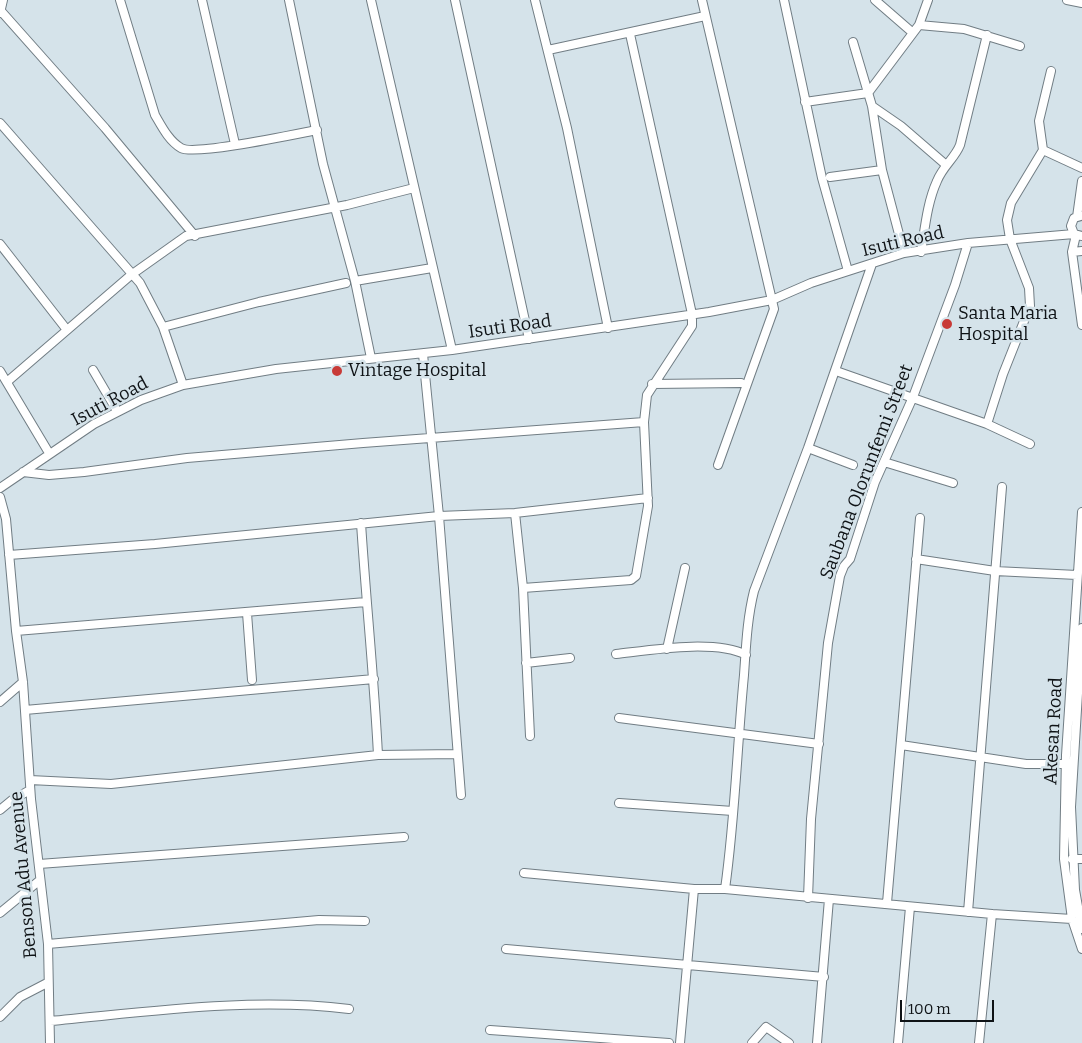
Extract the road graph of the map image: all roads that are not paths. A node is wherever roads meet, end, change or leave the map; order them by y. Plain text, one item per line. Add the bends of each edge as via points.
1 (3, 0) edge
2 (120, 0) edge
3 (202, 0) edge
4 (289, 0) edge
5 (372, 0) edge
6 (455, 0) edge
7 (535, 0) edge
8 (702, 0) edge
9 (784, 0) edge
10 (875, 0) edge
11 (928, 0) edge
12 (1068, 0) edge
13 (1082, 3) edge
14 (0, 12) edge
15 (705, 16) junction
16 (920, 25) junction
17 (913, 33) junction
18 (630, 34) junction
19 (987, 35) junction
20 (853, 42) dead end
21 (1020, 46) dead end
22 (548, 50) junction
23 (1052, 71) dead end
24 (868, 93) junction
25 (805, 102) junction
26 (872, 106) junction
27 (0, 123) edge
28 (317, 130) junction
29 (235, 144) junction
30 (1043, 150) junction
31 (945, 164) junction
32 (1082, 168) edge
33 (882, 170) junction
34 (830, 177) dead end
35 (1082, 181) edge
36 (414, 188) junction
37 (1080, 203) edge
38 (335, 207) junction
39 (1080, 216) edge
40 (1076, 233) edge
41 (195, 236) junction
42 (1010, 239) junction
43 (968, 243) junction
44 (0, 244) edge
45 (1082, 246) edge
46 (922, 252) junction
47 (1072, 252) junction
48 (1082, 252) edge
49 (904, 253) junction
50 (872, 264) junction
51 (432, 268) junction
52 (848, 271) junction
53 (131, 275) junction
54 (355, 281) junction
55 (346, 283) dead end
56 (772, 300) junction
57 (692, 314) junction
58 (1082, 325) edge
59 (163, 327) junction
60 (608, 328) junction
61 (67, 330) junction
62 (528, 339) junction
63 (452, 350) junction
64 (423, 354) junction
65 (371, 358) junction
66 (93, 370) dead end
67 (0, 371) edge
68 (836, 371) junction
69 (8, 381) junction
70 (742, 383) dead end
71 (652, 384) junction
72 (183, 385) junction
73 (913, 397) junction
74 (117, 412) junction
75 (644, 422) junction
76 (987, 424) junction
77 (430, 438) junction
78 (1030, 444) dead end
79 (808, 448) junction
80 (50, 454) junction
81 (884, 462) junction
82 (718, 465) dead end
83 (853, 465) dead end
84 (23, 472) junction
85 (953, 483) dead end
86 (1002, 487) dead end
87 (0, 488) edge
88 (0, 497) edge
89 (648, 498) junction
90 (1082, 512) edge
91 (515, 513) junction
92 (439, 516) junction
93 (920, 518) dead end
94 (361, 523) junction
95 (10, 555) junction
96 (916, 559) junction
97 (685, 568) dead end
98 (995, 571) junction
99 (1077, 575) junction
100 (523, 588) junction
101 (366, 602) junction
102 (247, 613) junction
103 (1082, 628) edge
104 (16, 630) junction
105 (667, 649) junction
106 (616, 654) dead end
107 (746, 656) junction
108 (570, 658) dead end
109 (526, 663) junction
110 (374, 679) junction
111 (252, 680) dead end
112 (23, 682) junction
113 (0, 702) edge
114 (25, 710) junction
115 (619, 718) dead end
116 (739, 733) junction
117 (530, 736) dead end
118 (819, 744) junction
119 (901, 744) junction
120 (458, 754) junction
121 (378, 755) junction
122 (982, 758) junction
123 (1066, 764) junction
124 (1078, 774) edge
125 (30, 780) junction
126 (30, 790) junction
127 (461, 795) dead end
128 (619, 803) dead end
129 (0, 810) edge
130 (733, 811) junction
131 (404, 837) dead end
132 (1072, 859) junction
133 (1082, 859) edge
134 (39, 864) junction
135 (524, 873) dead end
136 (40, 880) junction
137 (694, 889) junction
138 (725, 890) junction
139 (808, 898) junction
140 (829, 899) junction
141 (888, 903) junction
142 (910, 907) junction
143 (0, 912) edge
144 (968, 912) junction
145 (992, 914) junction
146 (1072, 919) junction
147 (365, 922) dead end
148 (1082, 929) edge
149 (48, 944) junction
150 (506, 949) dead end
151 (1082, 949) edge
152 (687, 965) junction
153 (824, 977) junction
154 (48, 983) junction
155 (349, 1009) dead end
156 (0, 1017) edge
157 (50, 1021) junction
158 (490, 1030) dead end
159 (50, 1043) edge
160 (669, 1043) edge
161 (680, 1043) edge
162 (752, 1043) edge
163 (789, 1043) edge
164 (817, 1043) edge
165 (898, 1043) edge
166 (979, 1043) edge

1 - 14 street
2 - 29 street via 144,85 164,131 187,150
3 - 29 street
4 - 28 street
5 - 36 street
6 - 62 street
7 - 22 street
8 - 15 street
9 - 25 street
10 - 17 street
11 - 16 street
12 - 13 street
14 - 41 street via 105,128
15 - 18 street
15 - 56 street
16 - 17 street
16 - 19 street
17 - 24 street
18 - 22 street
18 - 57 street
19 - 21 street
19 - 31 street via 960,145 954,157
20 - 24 street
22 - 60 street
23 - 30 street via 1039,121
24 - 25 street
24 - 26 street
25 - 52 street
26 - 31 street
26 - 33 street
27 - 53 street
28 - 29 street
28 - 38 street
30 - 32 street
30 - 42 street via 1008,211
31 - 46 street via 931,198
33 - 34 street
33 - 49 street
35 - 37 street
36 - 38 street
36 - 51 street
37 - 39 street
38 - 41 street
38 - 54 street
39 - 40 street via 1072,220
40 - 42 street, Isuti Road
40 - 47 street
41 - 53 street via 177,240
42 - 43 street, Isuti Road
42 - 76 street via 1029,288 1030,306
43 - 46 street, Isuti Road
43 - 73 street, Saubana Olorunfemi Street
44 - 61 street
45 - 48 street
46 - 49 street, Isuti Road
47 - 48 street
47 - 58 street
49 - 50 street, Isuti Road
50 - 52 street, Isuti Road
50 - 68 street
51 - 54 street
51 - 63 street
52 - 56 street, Isuti Road
53 - 59 street via 143,288
53 - 61 street
54 - 65 street
55 - 59 street
56 - 57 street, Isuti Road
56 - 82 street via 772,314
57 - 60 street, Isuti Road
57 - 71 street via 689,333
59 - 72 street
60 - 62 street, Isuti Road
61 - 69 street
62 - 63 street, Isuti Road
63 - 64 street, Isuti Road
64 - 65 street, Isuti Road
64 - 77 street
65 - 72 street, Isuti Road via 276,369
66 - 74 street
67 - 69 street
68 - 73 street
68 - 79 street
69 - 80 street
70 - 71 street
71 - 75 street via 647,395
72 - 74 street, Isuti Road via 164,390
73 - 76 street
73 - 81 street, Saubana Olorunfemi Street
74 - 80 street, Isuti Road
75 - 77 street
75 - 89 street
76 - 78 street
77 - 84 street via 187,458 49,475
77 - 92 street
79 - 83 street
79 - 107 street via 754,591
80 - 84 street, Isuti Road
81 - 85 street
81 - 118 street, Saubana Olorunfemi Street via 850,559 840,576 831,618
84 - 87 street, Isuti Road
86 - 98 street
88 - 95 street, Benson Adu Avenue
89 - 91 street
89 - 100 street via 638,568 631,580
90 - 99 street, Akesan Road
91 - 92 street
91 - 100 street
92 - 94 street
92 - 120 street
93 - 96 street
94 - 95 street
94 - 101 street
95 - 104 street, Benson Adu Avenue
96 - 98 street
96 - 119 street
97 - 105 street
98 - 99 street
98 - 122 street
99 - 123 street, Akesan Road
100 - 109 street
101 - 102 street
101 - 110 street
102 - 104 street
102 - 111 street
103 - 124 street, Akesan Road
104 - 112 street, Benson Adu Avenue
105 - 106 street
105 - 107 street via 729,649
107 - 116 street
108 - 109 street
109 - 117 street
110 - 114 street
110 - 121 street
112 - 113 street
112 - 114 street, Benson Adu Avenue
114 - 125 street, Benson Adu Avenue
115 - 116 street
116 - 118 street
116 - 130 street
118 - 139 street, Saubana Olorunfemi Street via 811,819
119 - 122 street
119 - 141 street
120 - 121 street
120 - 127 street
121 - 125 street via 110,784
122 - 123 street via 1026,764
122 - 144 street
123 - 146 street, Akesan Road via 1064,859
124 - 132 street, Akesan Road via 1071,807
125 - 126 street, Benson Adu Avenue
126 - 129 street
126 - 134 street, Benson Adu Avenue
128 - 130 street
130 - 138 street
131 - 134 street
132 - 133 street
132 - 148 street, Akesan Road
134 - 136 street, Benson Adu Avenue
135 - 137 street
136 - 143 street
136 - 149 street, Benson Adu Avenue
137 - 138 street
137 - 152 street
138 - 139 street
139 - 140 street
140 - 141 street
140 - 153 street
141 - 142 street
142 - 144 street
142 - 165 street
144 - 145 street
145 - 146 street
145 - 166 street
146 - 151 street, Akesan Road
147 - 149 street via 319,920
149 - 154 street, Benson Adu Avenue
150 - 152 street
152 - 153 street
152 - 161 street
153 - 164 street
154 - 156 street via 20,997
154 - 157 street, Benson Adu Avenue
155 - 157 street via 310,1004 182,1009
157 - 159 street, Benson Adu Avenue
158 - 160 street
162 - 163 street via 766,1027

